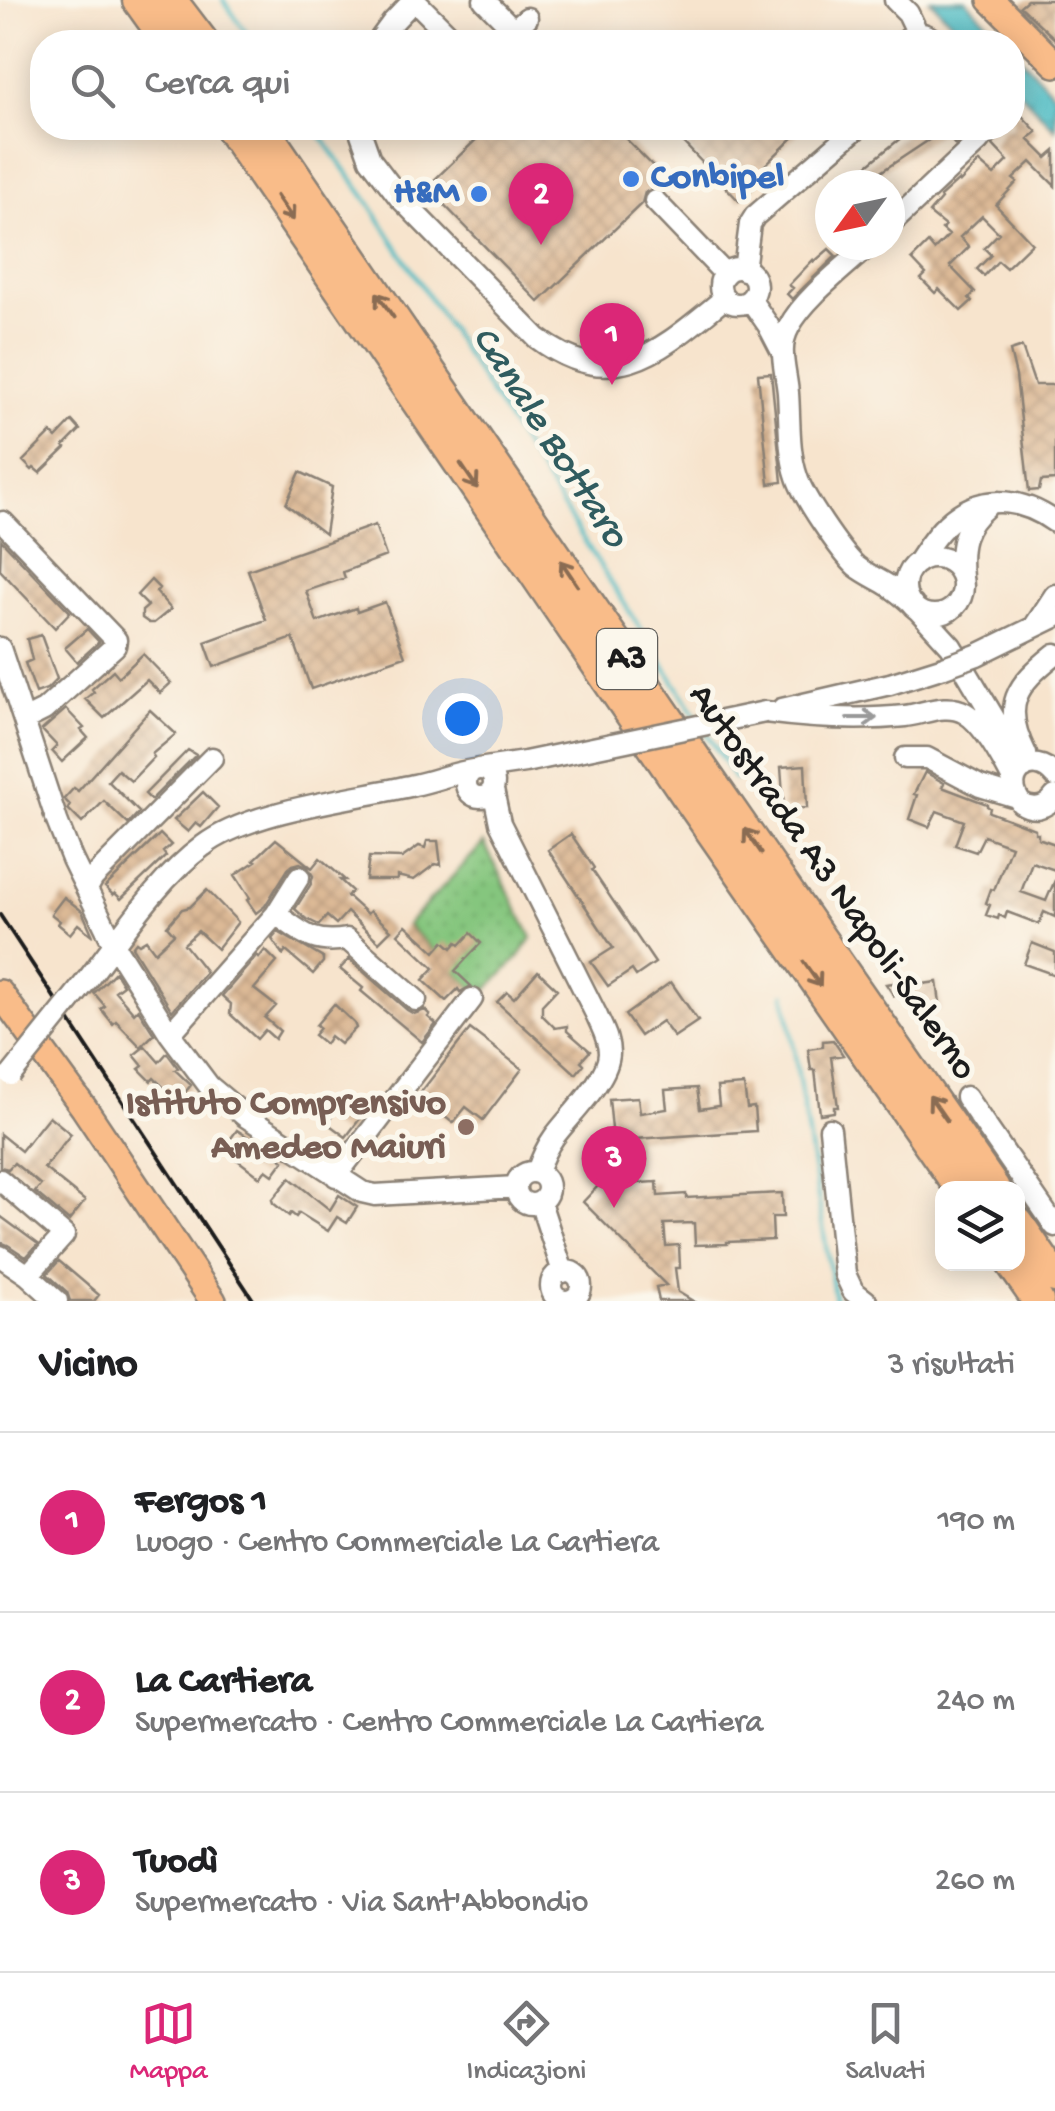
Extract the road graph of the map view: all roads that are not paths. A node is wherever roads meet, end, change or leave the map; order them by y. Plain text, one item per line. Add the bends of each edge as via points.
1 (138, 0) edge
2 (172, 0) edge
3 (414, 0) edge
4 (484, 0) edge
5 (895, 0) edge
6 (991, 0) edge
7 (522, 25) dead end
8 (159, 30) edge
9 (194, 30) edge
10 (387, 30) edge
11 (444, 30) edge
12 (915, 30) edge
13 (1021, 30) edge
14 (1025, 34) edge
15 (1055, 64) edge
16 (238, 140) edge
17 (271, 140) edge
18 (363, 140) edge
19 (843, 140) edge
20 (980, 140) edge
21 (655, 202) dead end
22 (905, 211) edge
23 (853, 260) edge
24 (734, 272) junction
25 (724, 298) junction
26 (750, 299) junction
27 (781, 350) junction
28 (992, 503) junction
29 (0, 524) edge
30 (1052, 524) edge
31 (914, 566) junction
32 (962, 577) junction
33 (876, 578) junction
34 (1055, 596) edge
35 (960, 600) junction
36 (915, 608) junction
37 (1055, 617) edge
38 (1032, 630) junction
39 (951, 646) junction
40 (0, 648) edge
41 (1055, 654) edge
42 (765, 712) junction
43 (24, 720) junction
44 (212, 758) dead end
45 (906, 758) dead end
46 (525, 762) junction
47 (476, 770) junction
48 (1055, 776) edge
49 (420, 784) junction
50 (1024, 784) junction
51 (484, 793) junction
52 (1055, 796) edge
53 (1055, 820) edge
54 (299, 877) dead end
55 (87, 889) junction
56 (276, 914) junction
57 (114, 945) junction
58 (0, 993) edge
59 (472, 999) dead end
60 (416, 1000) dead end
61 (170, 1034) junction
62 (6, 1082) edge
63 (966, 1097) dead end
64 (830, 1130) dead end
65 (537, 1172) junction
66 (336, 1176) junction
67 (0, 1180) edge
68 (955, 1181) edge
69 (989, 1181) edge
70 (516, 1188) junction
71 (540, 1202) junction
72 (1055, 1226) edge
73 (1025, 1233) edge
74 (0, 1256) edge
75 (1017, 1271) edge
76 (28, 1275) junction
77 (1055, 1277) edge
78 (561, 1298) edge
79 (58, 1301) edge
80 (213, 1301) edge
81 (866, 1301) edge
82 (1038, 1301) edge

1 - 8 highway
2 - 9 highway
3 - 10 street
3 - 11 street
4 - 7 street
5 - 12 street
6 - 13 main road
14 - 15 main road
16 -> 68 highway, Autostrada A3 Napoli-Salerno / A3
69 -> 17 highway, Autostrada A3 Napoli-Salerno / A3
18 - 25 street via 398,197 536,338 562,354 592,364 641,358
19 - 24 street via 756,216
20 - 22 street
21 - 24 street
23 - 27 street via 794,317
24 - 25 street via 720,288
24 - 26 street via 749,273 755,283
25 - 26 street via 734,304
26 - 27 street
27 - 33 street via 797,478 846,555
28 - 30 street via 1015,502
28 - 31 street via 957,516
28 - 32 street via 962,540
29 - 43 street via 116,640 44,710
31 - 32 street via 931,557 946,560
31 - 33 street
31 - 36 street via 906,591
32 - 35 street
33 - 36 street
34 - 38 street
35 - 36 street via 941,614
35 - 39 street
36 - 39 street
37 - 38 street
38 - 42 street, bridge via 890,684
39 - 50 street
40 - 43 street
41 - 50 street via 1026,679 1014,702
42 - 46 street, bridge
42 -> 50 street via 873,718 946,708 964,712
43 - 55 street
44 - 55 street
45 - 50 street via 927,758 980,786
46 - 47 street
46 - 51 street
47 - 49 street
47 - 51 street via 491,774
48 - 50 street via 1045,766
49 - 51 street
49 - 57 street via 220,834 186,859
50 - 52 street via 1046,805
50 - 53 street
51 - 65 street via 609,1051 601,1077 544,1152
54 - 56 street
55 - 57 street
56 - 60 street via 308,936 347,939
56 - 61 street
57 - 61 street
57 - 62 street, bridge
58 - 80 main road
59 - 66 street
61 - 66 street via 209,1086 244,1116
63 - 72 street
64 - 81 street via 844,1274
65 - 70 street via 523,1175
65 - 71 street via 548,1188
66 - 70 street via 375,1195
67 - 76 street via 64,1234
70 - 71 street via 526,1203
71 - 78 street via 564,1272 580,1281 580,1292
73 - 77 highway
74 - 76 street
75 - 82 highway
76 - 79 street

